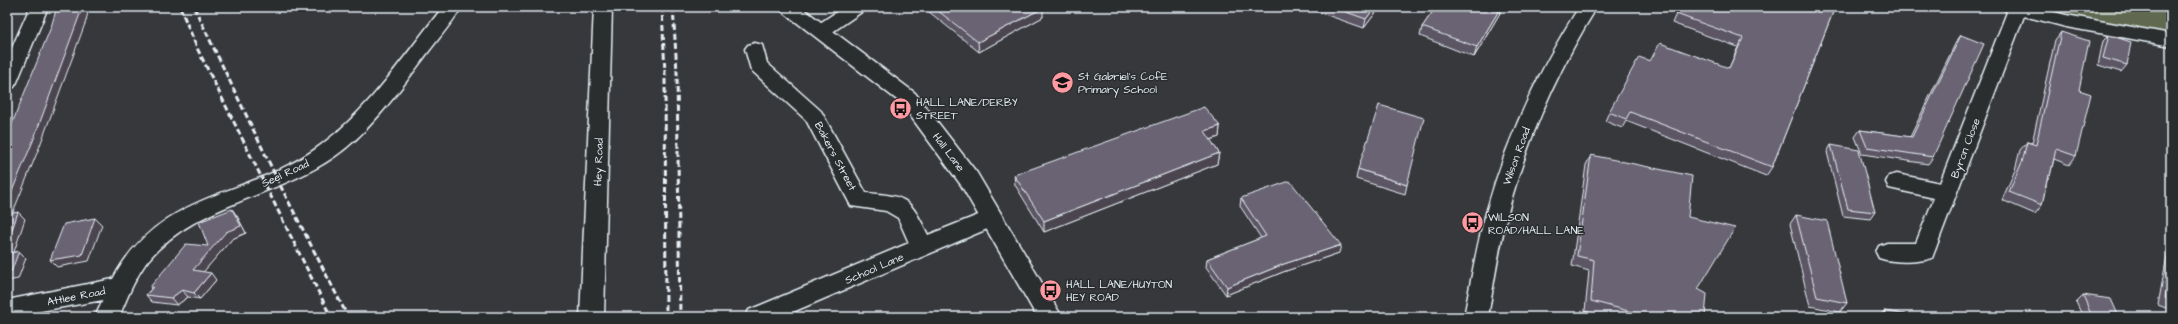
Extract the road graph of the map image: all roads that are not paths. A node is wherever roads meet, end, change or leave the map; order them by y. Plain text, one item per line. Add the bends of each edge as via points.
1 (39, 7) edge
2 (453, 7) edge
3 (603, 7) edge
4 (789, 7) edge
5 (857, 7) edge
6 (1588, 7) edge
7 (2014, 8) edge
8 (821, 31) junction
9 (2171, 40) edge
10 (754, 49) dead end
11 (7, 82) edge
12 (1897, 182) dead end
13 (1947, 193) junction
14 (991, 218) junction
15 (923, 248) junction
16 (1887, 252) dead end
17 (121, 287) junction
18 (7, 309) edge
19 (107, 317) edge
20 (592, 317) edge
21 (757, 317) edge
22 (1050, 317) edge
23 (1476, 317) edge

1 - 11 street
2 - 17 street, Seel Road via 379,99 337,144 309,163 203,210 169,229 140,255
3 - 20 street, Hey Road
4 - 8 street, Hall Lane
5 - 8 street
6 - 23 street, Wilson Road via 1546,78 1527,126 1501,198
7 - 9 street via 2100,28
7 - 13 street, Byron Close
8 - 14 street, Hall Lane via 908,98 969,179
10 - 15 street, Bakers Street via 758,65 814,116 859,200 891,203 906,214
12 - 13 street
13 - 16 street, Byron Close via 1924,252
14 - 15 street, School Lane
14 - 22 street, Hall Lane
15 - 21 street, School Lane
17 - 18 street, Attlee Road
17 - 19 street, Seel Road

